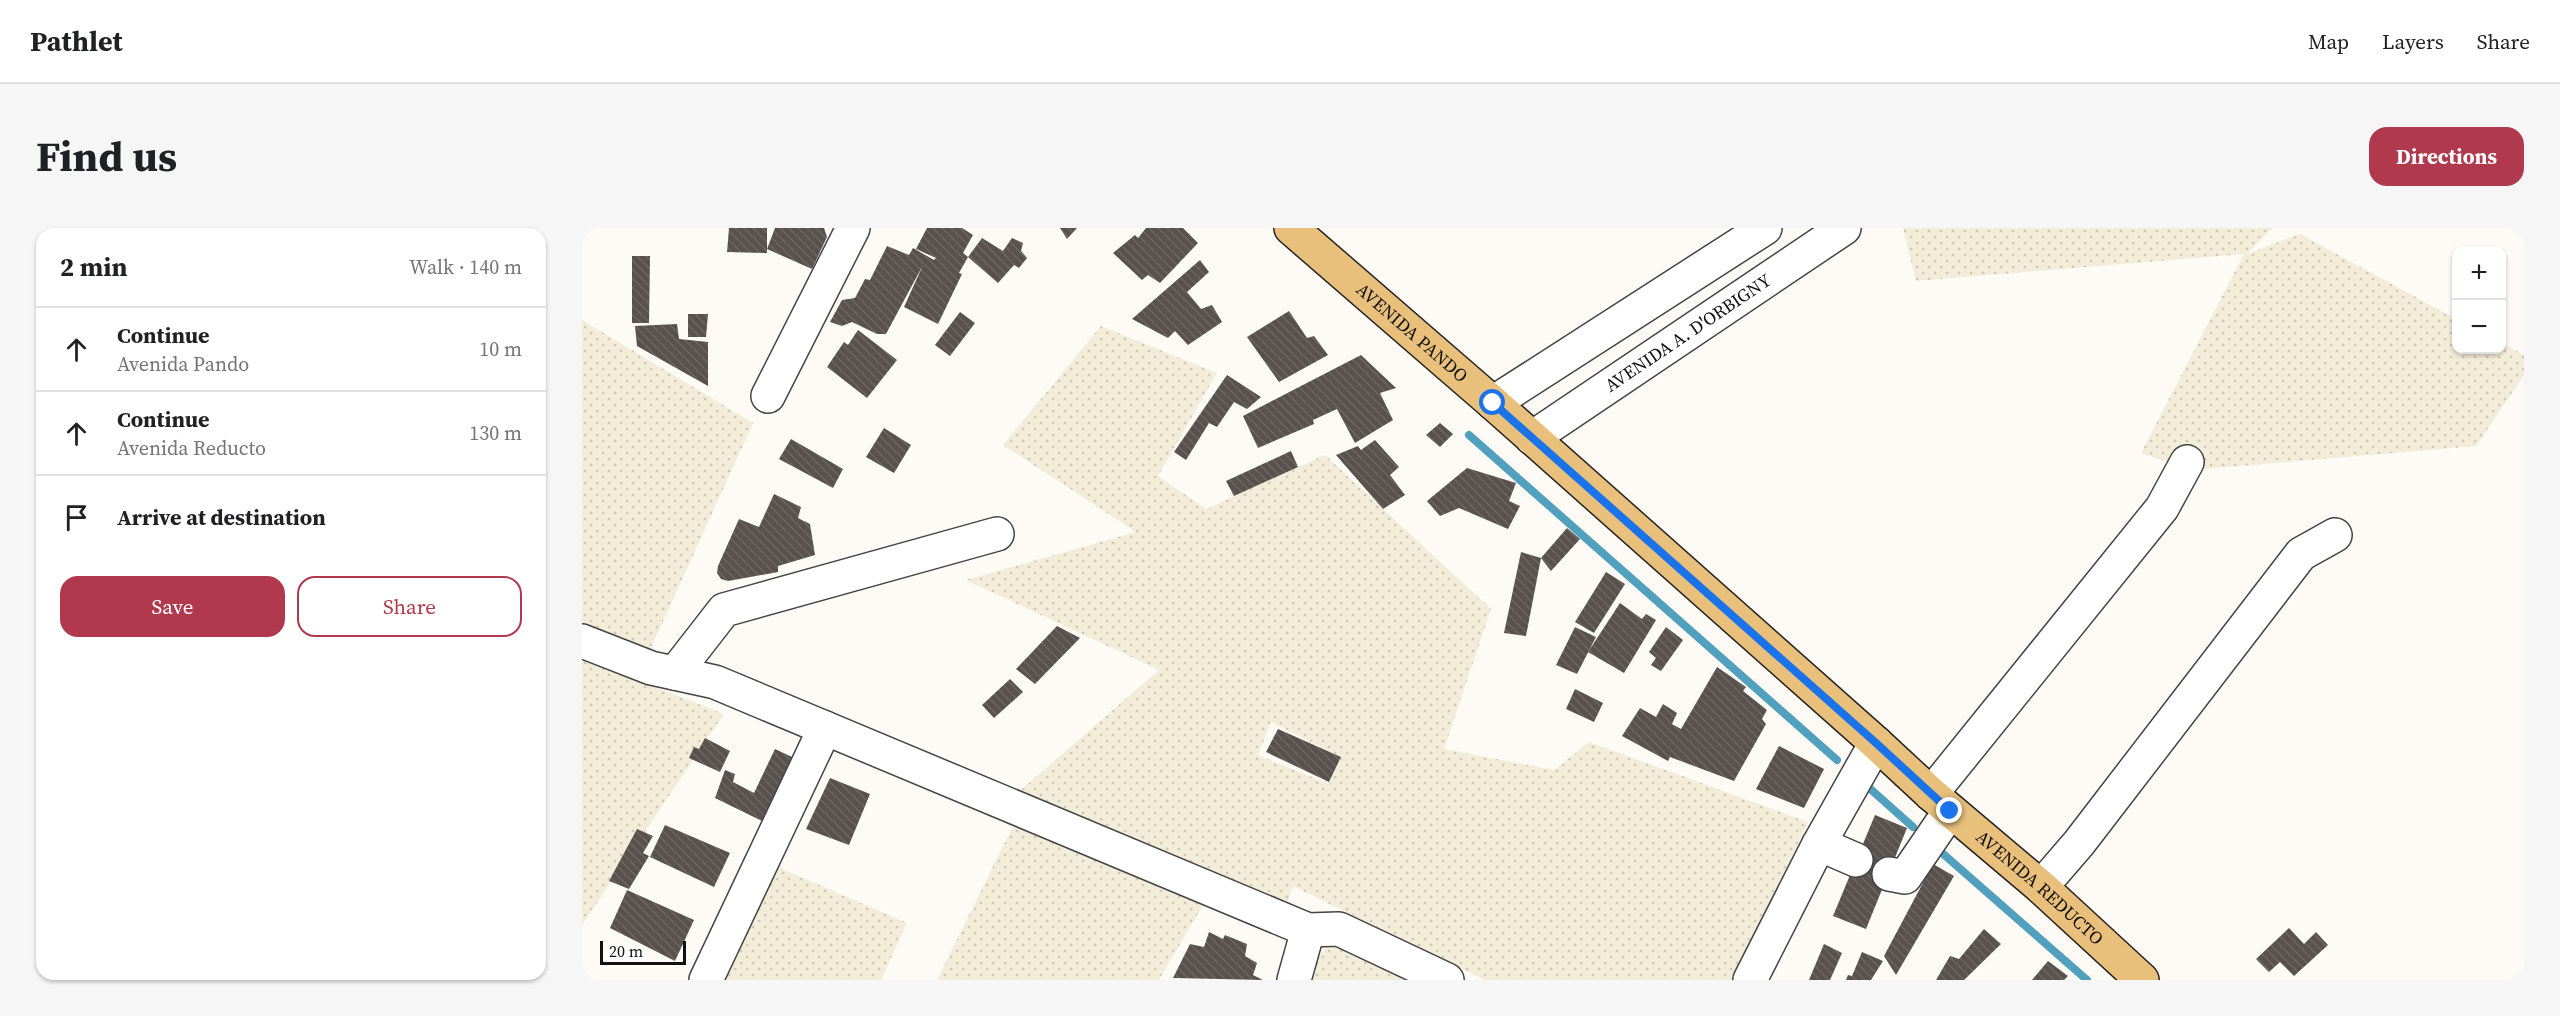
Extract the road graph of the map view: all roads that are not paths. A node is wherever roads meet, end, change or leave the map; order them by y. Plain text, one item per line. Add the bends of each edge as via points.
1 (853, 228) edge
2 (1291, 228) edge
3 (1765, 228) edge
4 (1844, 228) edge
5 (768, 396) dead end
6 (1493, 403) junction
7 (1532, 438) junction
8 (2187, 462) dead end
9 (997, 534) dead end
10 (2335, 535) dead end
11 (582, 641) edge
12 (675, 673) junction
13 (825, 728) junction
14 (1876, 743) junction
15 (1941, 803) junction
16 (1819, 844) junction
17 (1856, 860) dead end
18 (1888, 874) dead end
19 (2041, 887) junction
20 (1308, 930) junction
21 (706, 980) edge
22 (1294, 980) edge
23 (1447, 980) edge
24 (1750, 980) edge
25 (2142, 980) edge

1 - 5 street
2 - 6 main road, AVENIDA PANDO
3 - 6 street
4 - 7 street, AVENIDA A. D'ORBIGNY
6 - 7 main road, AVENIDA PANDO
7 - 14 main road, AVENIDA REDUCTO
8 - 15 street via 2162,508
9 - 12 street via 724,610
10 - 19 street via 2301,554
11 - 12 street via 651,668
12 - 13 street via 715,681
13 - 20 street
13 - 21 street
14 - 15 main road, AVENIDA REDUCTO
14 - 16 street
15 - 18 street via 1905,878
15 - 19 main road, AVENIDA REDUCTO
16 - 17 street
16 - 24 street
19 - 25 main road, AVENIDA REDUCTO
20 - 22 street
20 - 23 street via 1339,929

